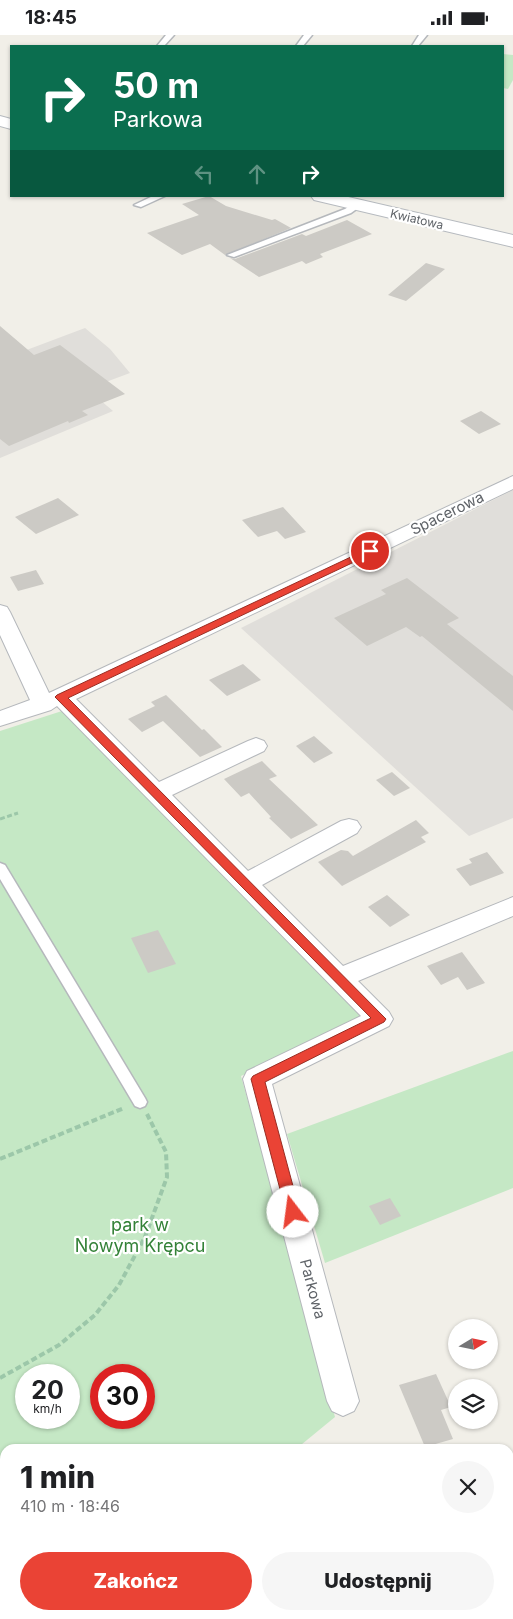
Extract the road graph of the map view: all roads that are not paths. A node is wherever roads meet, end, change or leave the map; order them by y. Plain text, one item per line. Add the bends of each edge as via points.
1 (170, 35) edge
2 (161, 45) edge
3 (158, 197) edge
4 (324, 197) edge
5 (138, 205) dead end
6 (358, 205) junction
7 (513, 241) edge
8 (230, 255) dead end
9 (513, 482) edge
10 (0, 612) edge
11 (52, 701) junction
12 (0, 719) edge
13 (256, 746) dead end
14 (156, 793) junction
15 (349, 827) dead end
16 (0, 868) edge
17 (245, 883) junction
18 (513, 906) edge
19 (340, 978) junction
20 (140, 1102) road end
21 (343, 1401) dead end

1 - 2 lane
3 - 5 lane
4 - 6 street, Kwiatowa
6 - 7 street, Kwiatowa
6 - 8 lane
9 - 11 street, Spacerowa
10 - 11 street, Parkowa
11 - 12 street, Spacerowa
11 - 14 street, Parkowa
13 - 14 street
14 - 17 street, Parkowa
15 - 17 street
16 - 20 lane
17 - 19 street, Parkowa
18 - 19 street
19 - 21 street, Parkowa via 380,1019 258,1079

